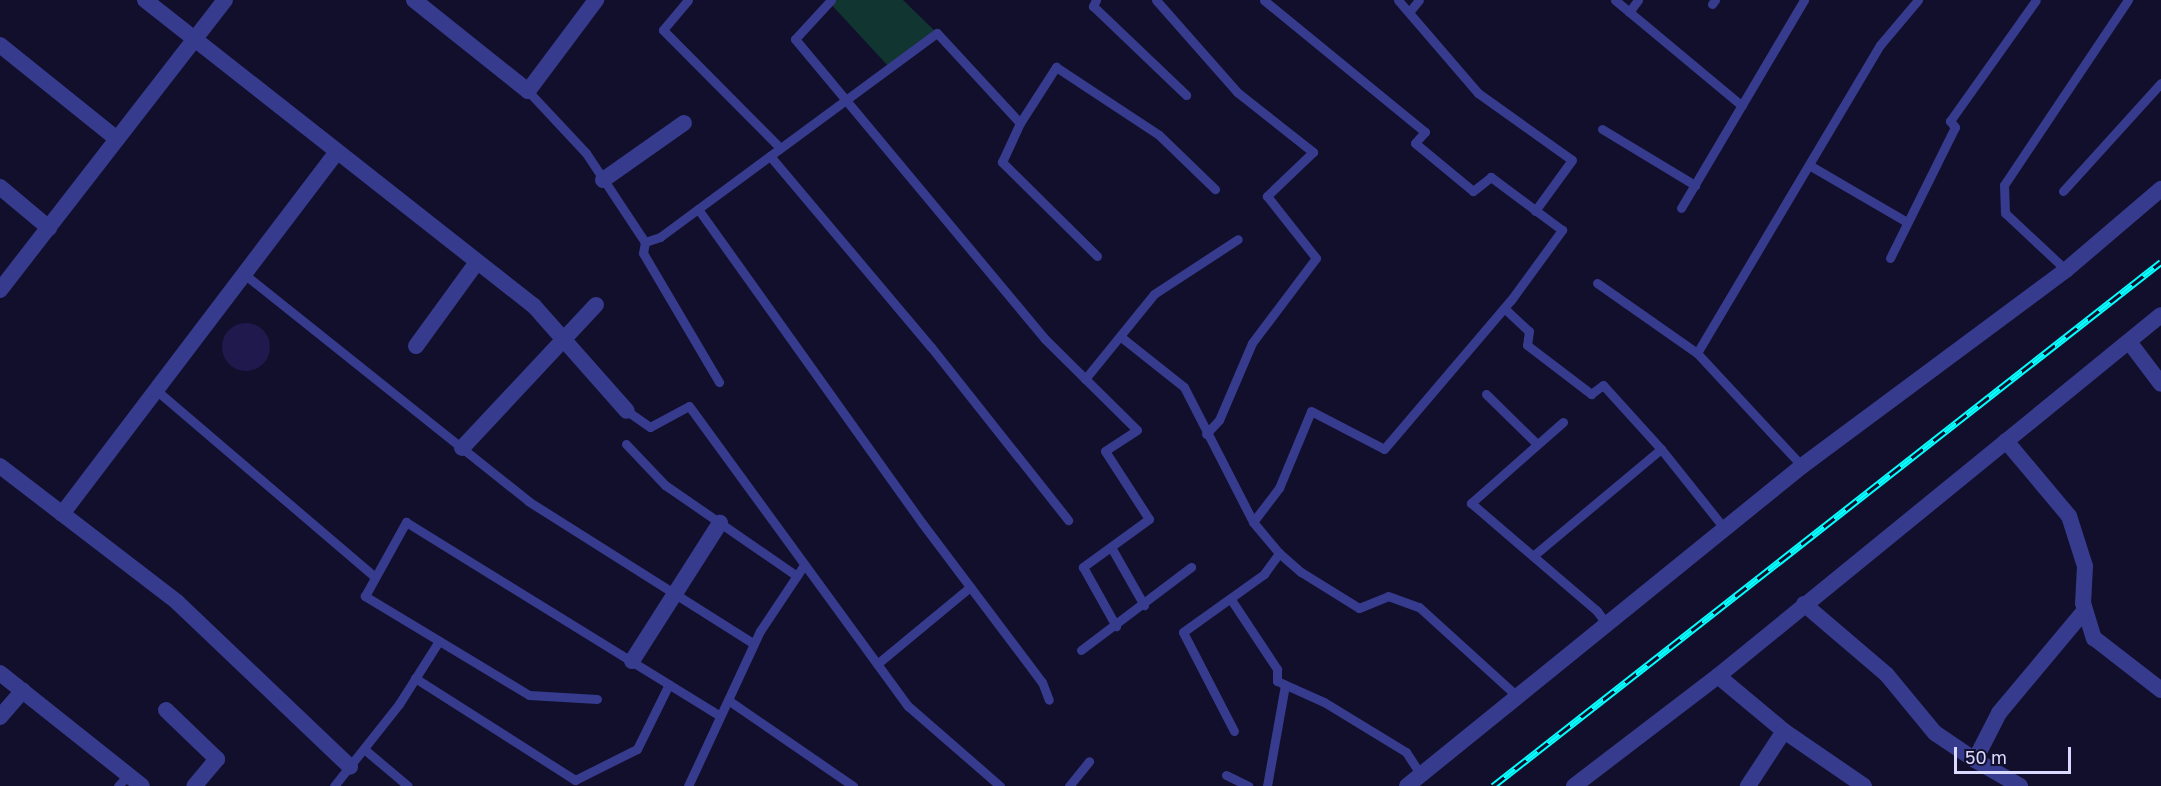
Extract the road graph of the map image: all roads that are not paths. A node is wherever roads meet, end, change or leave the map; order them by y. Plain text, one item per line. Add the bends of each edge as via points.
1 (145, 0) edge
2 (225, 0) edge
3 (596, 0) edge
4 (688, 0) edge
5 (831, 0) edge
6 (1096, 0) edge
7 (1156, 0) edge
8 (1264, 0) edge
9 (1398, 0) edge
10 (1419, 0) edge
11 (1615, 0) edge
12 (1638, 0) edge
13 (1804, 0) edge
14 (1917, 0) edge
15 (2128, 0) edge
16 (2031, 2) edge
17 (426, 4) edge
18 (1410, 11) junction
19 (1629, 12) junction
20 (193, 41) junction
21 (0, 45) edge
22 (2161, 83) edge
23 (528, 91) junction
24 (1186, 94) dead end
25 (845, 100) junction
26 (1742, 106) junction
27 (684, 123) dead end
28 (1020, 123) junction
29 (1602, 129) dead end
30 (117, 139) junction
31 (780, 148) junction
32 (337, 152) junction
33 (770, 156) junction
34 (1809, 165) junction
35 (603, 180) junction
36 (1695, 185) junction
37 (0, 188) edge
38 (1215, 189) dead end
39 (2161, 189) edge
40 (2063, 191) dead end
41 (1682, 208) dead end
42 (698, 209) junction
43 (1535, 210) junction
44 (1907, 222) junction
45 (49, 228) junction
46 (1238, 239) dead end
47 (645, 242) junction
48 (1097, 256) dead end
49 (1890, 258) dead end
50 (477, 262) junction
51 (2066, 270) junction
52 (244, 274) junction
53 (1597, 283) dead end
54 (0, 290) edge
55 (596, 305) dead end
56 (1504, 308) junction
57 (2161, 315) edge
58 (1121, 337) junction
59 (563, 339) junction
60 (2130, 343) junction
61 (416, 346) dead end
62 (1697, 353) junction
63 (1085, 379) junction
64 (719, 382) dead end
65 (2161, 384) edge
66 (156, 390) junction
67 (1486, 394) dead end
68 (627, 411) joint
69 (1563, 422) dead end
70 (1206, 434) junction
71 (2006, 441) junction
72 (626, 444) dead end
73 (1538, 444) junction
74 (462, 448) junction
75 (1661, 449) junction
76 (0, 466) edge
77 (1802, 466) junction
78 (62, 514) junction
79 (1068, 520) dead end
80 (1253, 522) junction
81 (720, 524) junction
82 (1724, 528) junction
83 (1111, 547) junction
84 (1279, 553) junction
85 (1533, 556) junction
86 (804, 565) junction
87 (1191, 567) dead end
88 (797, 576) junction
89 (375, 577) junction
90 (970, 587) junction
91 (675, 594) junction
92 (1232, 601) junction
93 (1804, 604) junction
94 (1144, 605) junction
95 (2085, 610) junction
96 (1607, 625) junction
97 (1116, 626) junction
98 (439, 641) junction
99 (754, 644) junction
100 (1081, 650) dead end
101 (632, 661) junction
102 (877, 664) junction
103 (0, 673) edge
104 (1718, 676) junction
105 (415, 678) junction
106 (669, 684) junction
107 (1286, 685) junction
108 (23, 690) junction
109 (2161, 690) edge
110 (1518, 698) junction
111 (597, 699) dead end
112 (728, 700) junction
113 (1049, 700) dead end
114 (166, 711) dead end
115 (720, 716) junction
116 (0, 717) edge
117 (1784, 730) junction
118 (1234, 731) dead end
119 (364, 749) junction
120 (1974, 760) junction
121 (1089, 761) dead end
122 (350, 767) junction
123 (1226, 775) dead end
124 (1421, 775) junction
125 (123, 780) edge
126 (337, 785) edge
127 (142, 786) edge
128 (194, 786) edge
129 (408, 786) edge
130 (688, 786) edge
131 (853, 786) edge
132 (1000, 786) edge
133 (1069, 786) edge
134 (1249, 786) edge
135 (1267, 786) edge
136 (1407, 786) edge
137 (1574, 786) edge
138 (1748, 786) edge
139 (1864, 786) edge
140 (2020, 786) edge

1 - 20 street
2 - 20 street
3 - 23 street
4 - 31 lane via 663,30
5 - 25 lane via 795,39
6 - 24 lane via 1093,6
7 - 70 lane via 1237,92 1313,152 1267,196 1316,258 1252,343 1219,420
8 - 43 lane via 1425,132 1415,143 1473,190 1491,177
9 - 18 lane
10 - 18 lane
11 - 19 lane
12 - 19 lane
13 - 26 lane
14 - 34 lane via 1880,45
15 - 51 lane via 2004,185 2005,213
16 - 44 lane via 1950,121 1955,127
17 - 23 street
18 - 43 lane via 1478,93 1572,160
19 - 26 lane
20 - 30 street
20 - 32 street
21 - 30 street
22 - 40 lane
23 - 35 lane via 586,153
25 - 28 lane via 937,33
25 - 31 lane
25 - 63 lane via 1045,339
26 - 36 lane
27 - 35 street
28 - 38 lane via 1056,67 1159,135
28 - 48 lane via 1002,162
29 - 36 lane
30 - 45 street
31 - 33 lane
32 - 50 street
32 - 52 street
33 - 42 lane
33 - 79 lane via 931,347
34 - 44 lane
34 - 62 lane
35 - 47 lane
36 - 41 lane
37 - 45 street
39 - 51 street
42 - 47 lane via 660,237
42 - 90 lane
43 - 56 lane via 1562,230
44 - 49 lane
45 - 54 street
46 - 58 lane via 1154,294
47 - 64 lane via 643,253
50 - 59 street via 534,306
50 - 61 street
51 - 77 street
52 - 66 street
52 - 74 lane
53 - 62 lane
55 - 59 street
56 - 75 lane via 1529,331 1527,345 1591,394 1603,385
56 - 80 lane via 1384,449 1311,411 1279,488
57 - 60 street
58 - 63 lane
58 - 70 lane via 1184,387
59 - 68 street
59 - 74 street
60 - 65 street
60 - 71 street
62 - 77 lane
63 - 83 lane via 1137,430 1105,451 1149,519
66 - 78 street
66 - 89 lane
67 - 73 lane
68 - 86 lane via 650,428 689,406
69 - 73 lane
70 - 80 lane
71 - 93 street
71 - 95 street via 2069,516 2085,566
72 - 81 lane via 665,485
73 - 85 lane via 1471,503
74 - 91 lane via 528,501
75 - 82 lane
75 - 85 lane
76 - 78 street
77 - 82 street
78 - 122 street via 177,602
80 - 84 lane
81 - 88 lane
81 - 91 street
82 - 96 street
83 - 94 lane
83 - 97 lane via 1083,567
84 - 92 lane via 1264,574
84 - 110 lane via 1301,572 1359,608 1388,596 1419,607
85 - 96 lane via 1598,611
86 - 88 lane
86 - 102 lane
87 - 94 lane
88 - 99 lane
89 - 98 lane via 365,596
89 - 101 lane via 406,522
90 - 102 lane
90 - 113 lane via 1042,682
91 - 99 lane
91 - 101 street
92 - 107 lane via 1277,669 1277,681
92 - 118 lane via 1183,632
93 - 104 street
93 - 120 street via 1887,675 1935,733
94 - 97 lane
95 - 109 street via 2094,638
95 - 120 street via 1999,713
96 - 110 street
97 - 100 lane
98 - 105 lane
98 - 111 lane via 529,695
99 - 112 lane
101 - 106 lane
102 - 132 lane via 908,706
103 - 108 street
104 - 117 street
104 - 137 street
105 - 106 lane via 575,780 637,749
105 - 119 lane
106 - 115 lane
107 - 124 lane via 1324,702 1406,752
107 - 135 lane
108 - 116 street
108 - 125 street
110 - 124 street
112 - 115 lane
112 - 131 lane
114 - 128 street via 217,759
115 - 130 lane
117 - 138 street
117 - 139 street
119 - 122 lane
119 - 129 lane
120 - 140 street
121 - 133 lane
122 - 126 lane
123 - 134 lane
124 - 136 street
125 - 127 street

